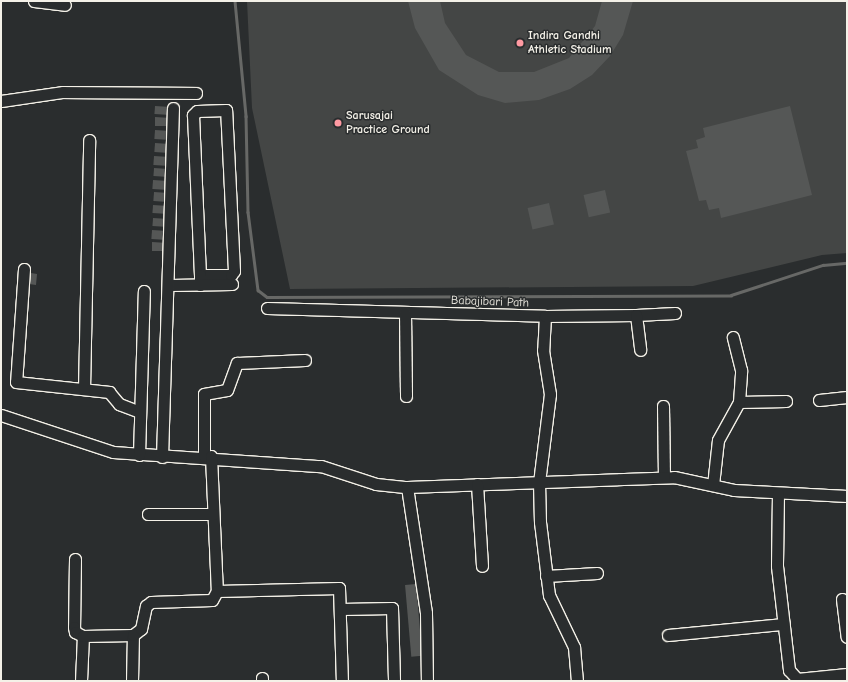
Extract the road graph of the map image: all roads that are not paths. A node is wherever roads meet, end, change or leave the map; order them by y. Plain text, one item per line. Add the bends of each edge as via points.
1 (34, 1) edge
2 (65, 6) dead end
3 (196, 93) dead end
4 (1, 102) edge
5 (173, 108) dead end
6 (89, 140) dead end
7 (24, 270) dead end
8 (200, 280) junction
9 (232, 284) dead end
10 (170, 285) junction
11 (144, 291) dead end
12 (267, 308) dead end
13 (405, 312) junction
14 (675, 313) dead end
15 (636, 315) junction
16 (545, 316) junction
17 (734, 337) dead end
18 (640, 350) dead end
19 (306, 360) dead end
20 (84, 389) junction
21 (406, 396) dead end
22 (847, 397) edge
23 (820, 400) dead end
24 (786, 401) dead end
25 (740, 402) junction
26 (664, 406) dead end
27 (140, 412) junction
28 (1, 415) edge
29 (139, 455) junction
30 (207, 456) junction
31 (162, 457) junction
32 (664, 477) junction
33 (539, 482) junction
34 (477, 484) junction
35 (713, 485) junction
36 (407, 487) junction
37 (778, 494) junction
38 (847, 496) edge
39 (148, 514) dead end
40 (214, 514) junction
41 (75, 559) dead end
42 (482, 566) dead end
43 (597, 573) dead end
44 (546, 576) junction
45 (217, 591) junction
46 (842, 598) dead end
47 (341, 608) junction
48 (783, 624) junction
49 (133, 635) junction
50 (668, 635) dead end
51 (83, 636) junction
52 (847, 636) edge
53 (847, 674) edge
54 (81, 681) edge
55 (132, 681) edge
56 (342, 681) edge
57 (394, 681) edge
58 (427, 681) edge
59 (577, 681) edge

1 - 2 street
3 - 4 street via 64,92
5 - 10 street
6 - 20 street
7 - 20 street via 16,382
8 - 8 street via 193,115 198,111 226,110 234,271 231,275
8 - 9 street
8 - 10 street
10 - 31 street
11 - 27 street
12 - 13 street, Babajibari Path
13 - 16 street, Babajibari Path
13 - 21 street
14 - 15 street
15 - 16 street
15 - 18 street
16 - 33 street, Babajibari Path via 543,350 550,394
17 - 25 street via 741,370
19 - 30 street via 237,363 227,390 204,394
20 - 27 street via 109,392 119,404
22 - 23 street
24 - 25 street
25 - 35 street via 718,440
26 - 32 street
27 - 29 street
28 - 29 street via 112,452
29 - 31 street
30 - 31 street
30 - 36 street via 321,466 376,484
30 - 40 street
32 - 33 street
32 - 35 street
33 - 34 street
33 - 44 street, Babajibari Path
34 - 36 street
34 - 42 street
35 - 37 street
36 - 58 street via 426,613
37 - 38 street
37 - 48 street via 777,566
39 - 40 street
40 - 45 street
41 - 51 street via 74,627 75,632
43 - 44 street
44 - 59 street, Babajibari Path via 552,604 574,646
45 - 47 street via 336,587 341,591
45 - 49 street via 212,600 151,602 146,606 141,629
46 - 52 street
47 - 56 street
47 - 57 street via 392,608
48 - 50 street
48 - 53 street via 789,670 797,679
49 - 51 street
49 - 55 street
51 - 54 street

